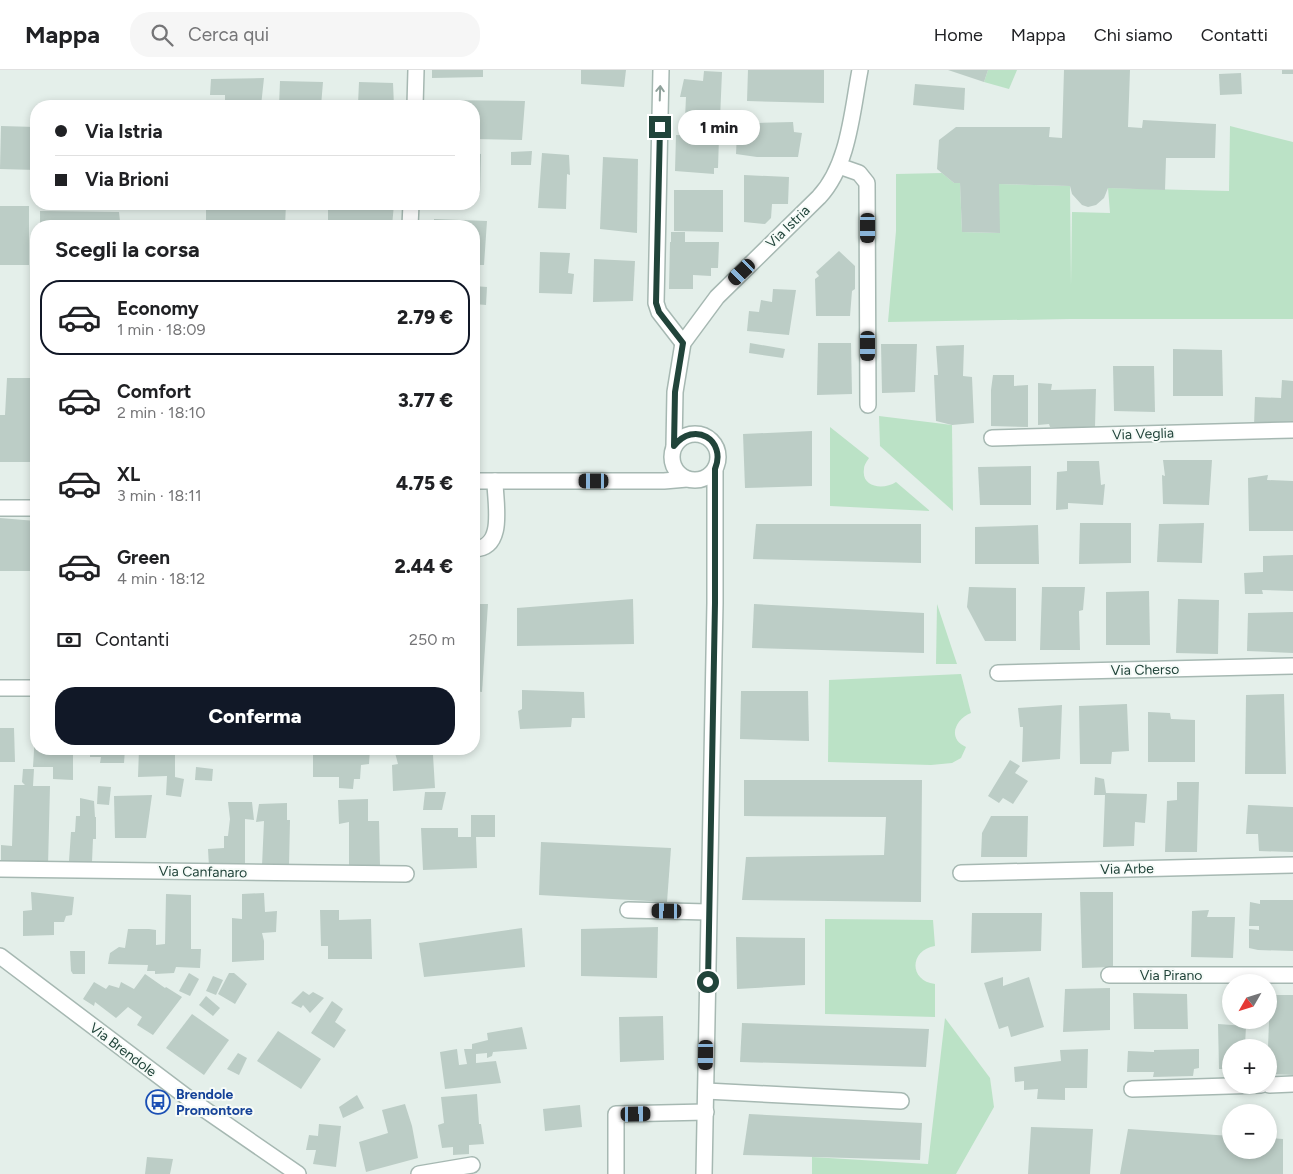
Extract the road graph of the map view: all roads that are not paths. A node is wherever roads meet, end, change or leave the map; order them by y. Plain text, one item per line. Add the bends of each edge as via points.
1 (416, 70) edge
2 (661, 70) edge
3 (860, 70) edge
4 (415, 100) edge
5 (839, 166) junction
6 (683, 343) junction
7 (868, 405) dead end
8 (1293, 430) edge
9 (992, 438) dead end
10 (674, 446) junction
11 (715, 469) junction
12 (687, 479) junction
13 (480, 481) edge
14 (495, 481) junction
15 (0, 508) edge
16 (30, 508) edge
17 (480, 548) edge
18 (1293, 666) edge
19 (998, 673) dead end
20 (0, 688) edge
21 (30, 688) edge
22 (1293, 865) edge
23 (0, 869) edge
24 (961, 873) dead end
25 (406, 874) dead end
26 (628, 910) dead end
27 (708, 912) junction
28 (0, 956) edge
29 (1293, 974) edge
30 (1109, 975) dead end
31 (1293, 1084) edge
32 (1277, 1085) edge
33 (1222, 1087) edge
34 (1132, 1090) dead end
35 (706, 1091) junction
36 (902, 1101) dead end
37 (706, 1112) junction
38 (472, 1165) dead end
39 (298, 1174) edge
40 (419, 1174) edge
41 (616, 1174) edge
42 (704, 1174) edge

1 - 4 street
6 -> 2 street via 659,312 656,303
3 - 5 street, Via Istria
5 - 6 street, Via Istria via 825,191 717,296
5 - 7 street via 859,173 867,183
6 - 10 street, Via Istria via 675,392
8 - 9 street, Via Veglia
10 - 11 street via 692,434 707,437 716,448 718,462
10 - 12 street, Via Istria via 675,469
11 - 12 street via 703,479
11 - 27 street
12 - 14 street
13 - 14 street
14 - 17 street via 495,535 490,544
15 - 16 street
18 - 19 street, Via Cherso
20 - 21 street
22 - 24 street, Via Arbe
23 - 25 street, Via Canfanaro
26 - 27 street
27 - 35 street
28 - 39 street, Via Brendole via 188,1098
29 - 30 street, Via Pirano
31 - 32 street
33 - 34 street
35 - 36 street
35 - 37 street
37 - 41 street via 616,1114
37 - 42 street
38 - 40 street

